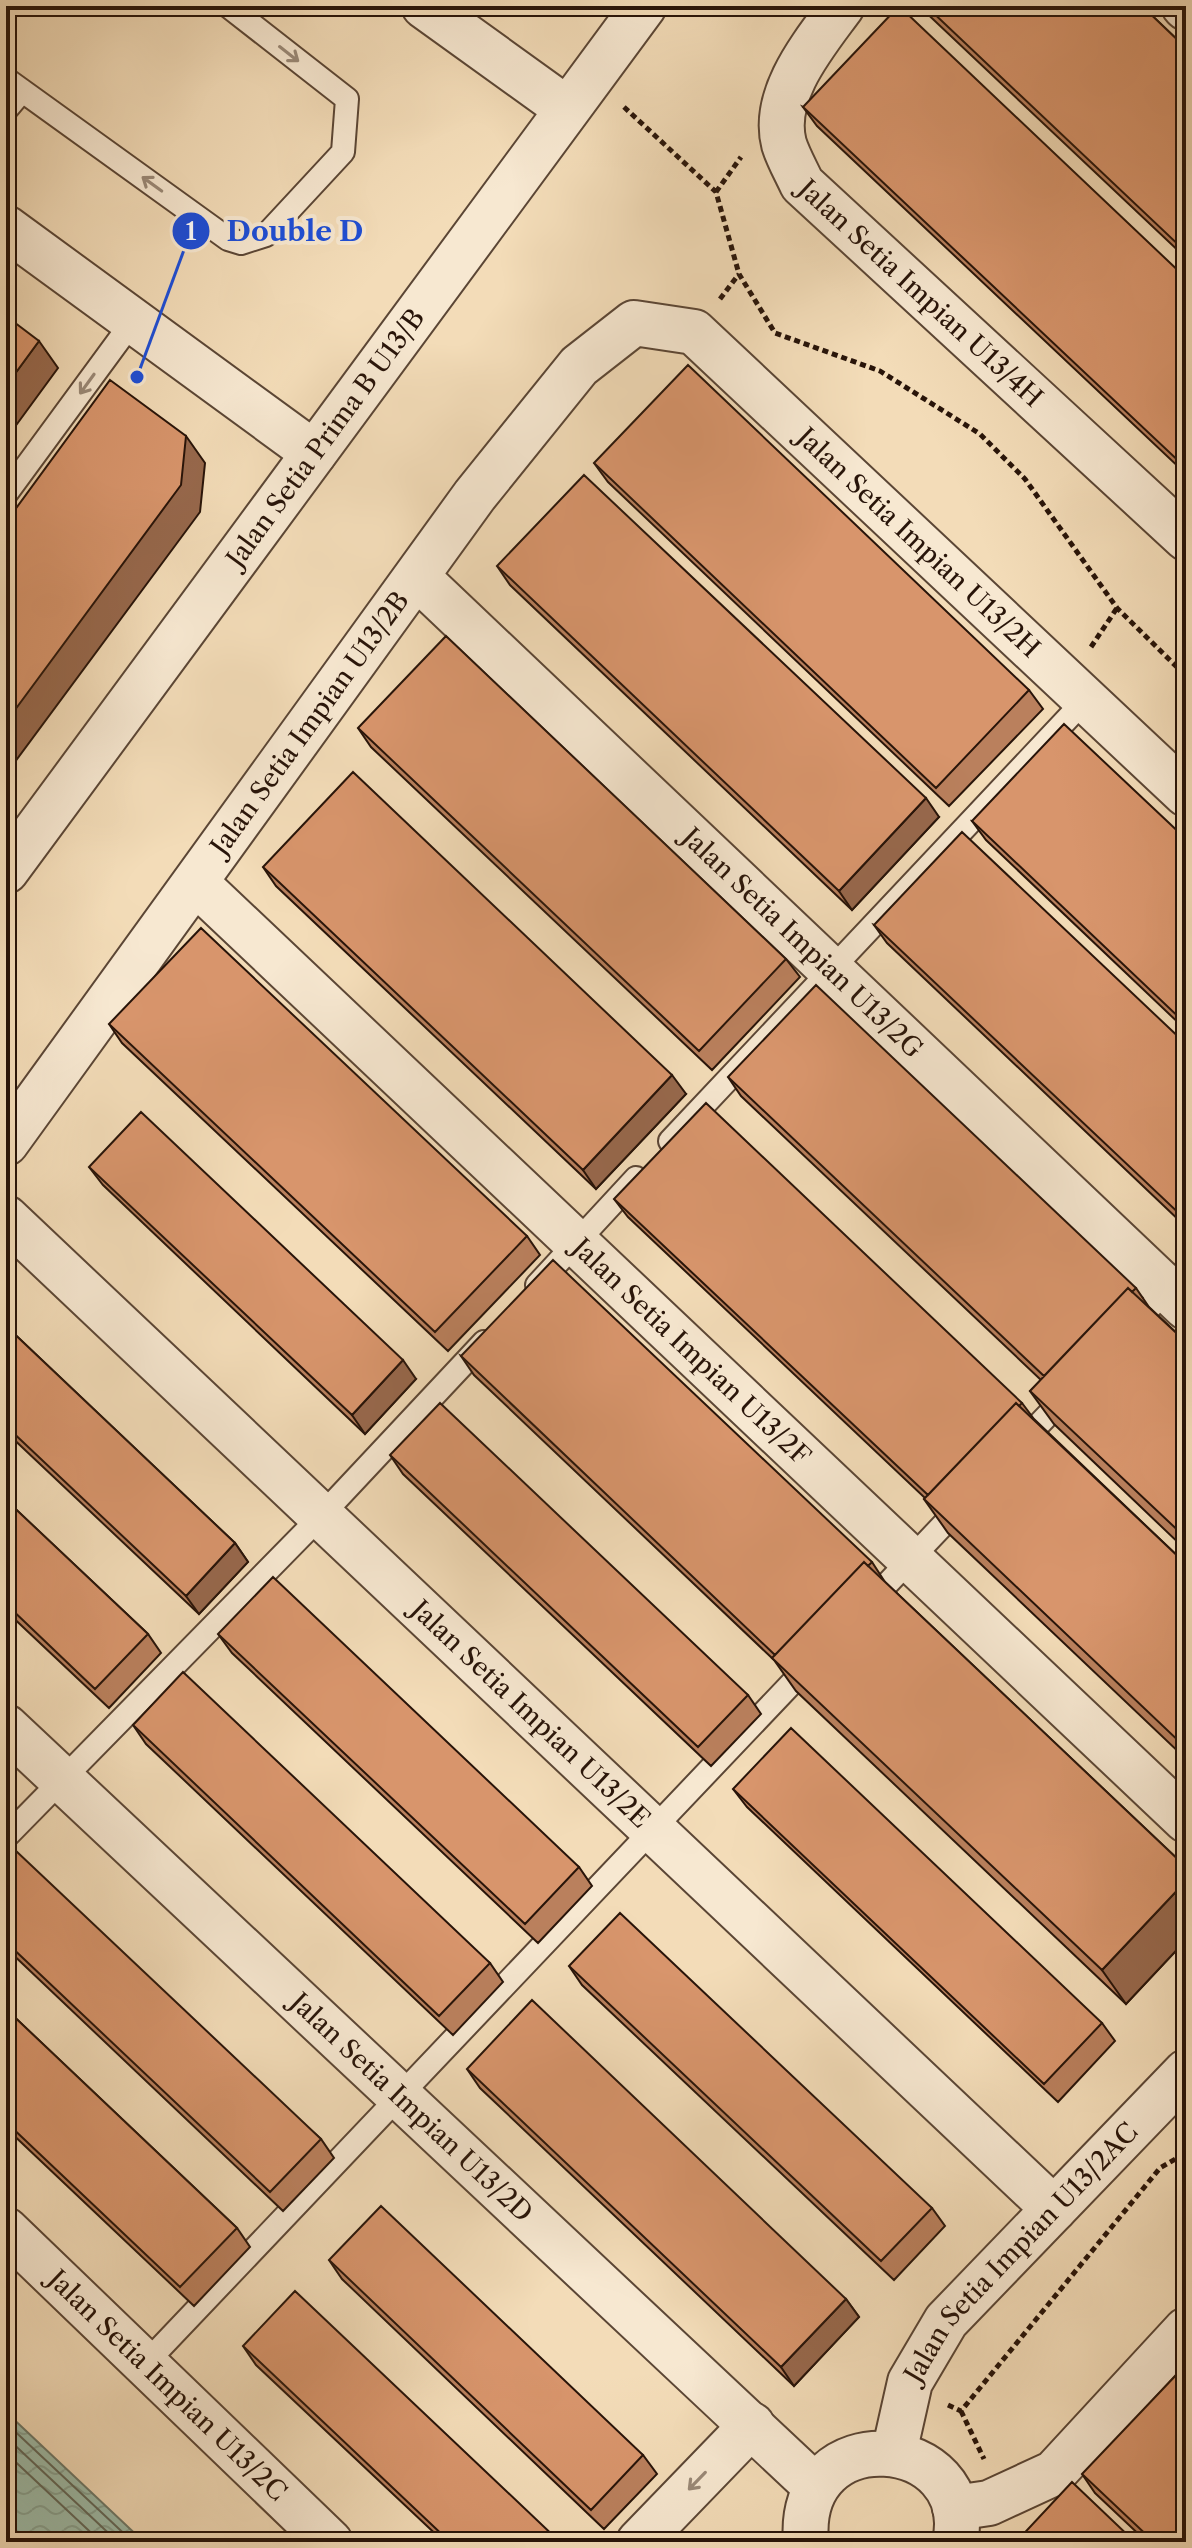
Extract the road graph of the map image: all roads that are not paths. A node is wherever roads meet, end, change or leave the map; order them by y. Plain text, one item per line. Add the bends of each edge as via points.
1 (228, 6) edge
2 (424, 6) edge
3 (644, 6) edge
4 (842, 6) edge
5 (14, 85) edge
6 (579, 94) junction
7 (6, 110) edge
8 (6, 228) edge
9 (133, 321) junction
10 (634, 323) joint
11 (314, 453) junction
12 (6, 494) edge
13 (1186, 538) edge
14 (418, 578) junction
15 (1086, 699) junction
16 (1186, 794) edge
17 (6, 871) edge
18 (196, 883) junction
19 (829, 968) junction
20 (6, 1143) edge
21 (6, 1218) edge
22 (577, 1243) junction
23 (1180, 1289) edge
24 (523, 1300) edge
25 (502, 1322) edge
26 (1114, 1345) edge
27 (1082, 1379) edge
28 (1007, 1458) edge
29 (975, 1492) edge
30 (321, 1516) junction
31 (911, 1559) junction
32 (857, 1616) edge
33 (825, 1649) edge
34 (6, 1727) edge
35 (61, 1779) junction
36 (1186, 1820) edge
37 (653, 1830) junction
38 (6, 1837) edge
39 (1186, 2072) edge
40 (400, 2095) junction
41 (1054, 2209) junction
42 (6, 2230) edge
43 (1185, 2333) edge
44 (145, 2364) junction
45 (752, 2425) junction
46 (894, 2453) junction
47 (816, 2487) junction
48 (955, 2525) edge
49 (330, 2542) edge
50 (639, 2542) edge
51 (806, 2542) edge

1 -> 5 lane via 347,99 343,152 266,235 241,243 228,239
2 - 6 street
3 - 6 street, Jalan Setia Prima B U13/B
4 - 13 street, Jalan Setia Impian U13/4H via 784,98 783,142 802,184
5 - 7 lane
6 - 11 street, Jalan Setia Prima B U13/B
8 - 9 street
9 - 11 street
9 -> 12 lane
10 - 14 street, Jalan Setia Impian U13/2B via 579,366 475,495
10 - 15 street, Jalan Setia Impian U13/2H via 694,332
11 - 17 street, Jalan Setia Prima B U13/B
14 - 18 street, Jalan Setia Impian U13/2B
14 - 19 street, Jalan Setia Impian U13/2G
15 - 16 street, Jalan Setia Impian U13/2H
15 - 19 lane
18 - 20 street, Jalan Setia Impian U13/2B
18 - 22 street, Jalan Setia Impian U13/2F
19 - 22 lane
19 - 23 street, Jalan Setia Impian U13/2G
21 - 30 street, Jalan Setia Impian U13/2E
22 - 24 lane
22 - 31 street, Jalan Setia Impian U13/2F
23 - 26 lane
25 - 30 lane
27 - 28 lane
29 - 31 lane
30 - 35 lane
30 - 37 street, Jalan Setia Impian U13/2E
31 - 32 lane
31 - 36 street, Jalan Setia Impian U13/2F
33 - 37 lane
34 - 35 street, Jalan Setia Impian U13/2D
35 - 38 lane
35 - 40 street, Jalan Setia Impian U13/2D
37 - 40 lane
37 - 41 street, Jalan Setia Impian U13/2E
39 - 41 street, Jalan Setia Impian U13/2AC
40 - 44 lane
40 - 45 street, Jalan Setia Impian U13/2D
41 - 46 street, Jalan Setia Impian U13/2AC via 946,2321 910,2382
42 - 44 street, Jalan Setia Impian U13/2C
43 - 48 street via 1054,2473
44 - 49 street, Jalan Setia Impian U13/2C
45 - 47 street, Jalan Setia Impian U13/2D
45 -> 50 street
46 - 47 street via 850,2458
46 - 48 street via 932,2471 946,2488
47 - 51 street via 808,2505

